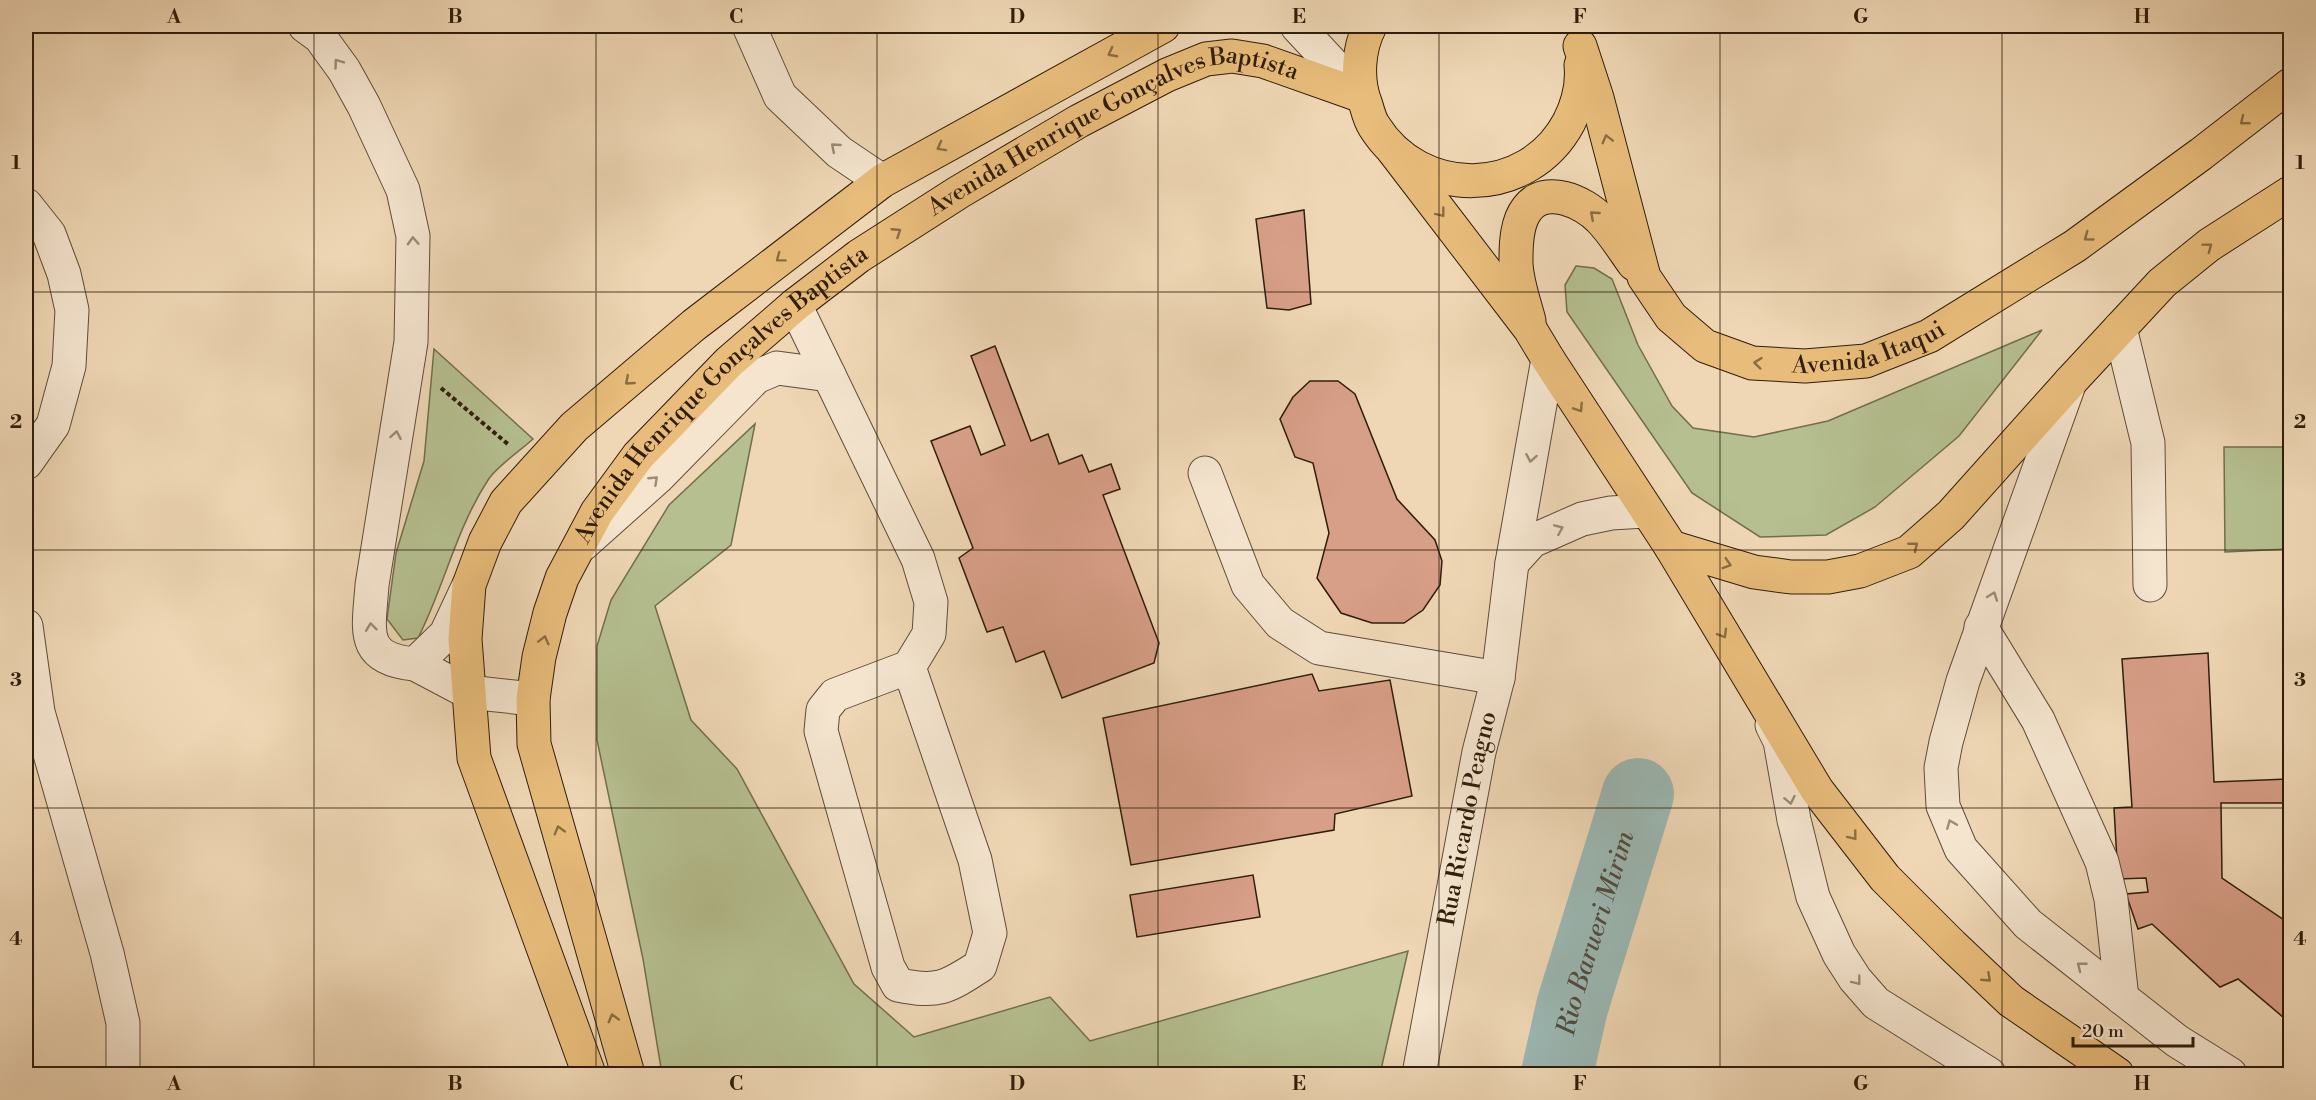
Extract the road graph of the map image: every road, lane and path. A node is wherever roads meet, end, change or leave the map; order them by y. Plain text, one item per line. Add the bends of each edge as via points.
1 (305, 26) edge
2 (749, 26) edge
3 (1163, 26) edge
4 (1298, 26) edge
5 (1370, 26) edge
6 (1575, 36) edge
7 (2290, 85) edge
8 (1362, 96) junction
9 (1393, 150) junction
10 (882, 181) junction
11 (2290, 193) edge
12 (26, 205) edge
13 (1644, 277) junction
14 (795, 305) junction
15 (2120, 328) junction
16 (1530, 329) junction
17 (1548, 359) junction
18 (408, 360) junction
19 (829, 375) junction
20 (2071, 381) junction
21 (26, 463) edge
22 (536, 467) junction
23 (1205, 473) dead end
24 (1646, 511) junction
25 (579, 547) junction
26 (1671, 547) junction
27 (1512, 563) junction
28 (469, 585) junction
29 (2150, 585) dead end
30 (26, 626) edge
31 (1982, 627) junction
32 (415, 663) junction
33 (909, 667) junction
34 (1498, 678) junction
35 (1753, 686) junction
36 (468, 692) junction
37 (533, 699) junction
38 (2122, 998) junction
39 (123, 1074) edge
40 (589, 1074) edge
41 (628, 1074) edge
42 (1419, 1074) edge
43 (1989, 1074) edge
44 (2116, 1074) edge
45 (2230, 1074) edge

18 -> 1 street via 413,236 403,190 344,70 320,38
10 -> 2 street via 839,152 780,96
3 -> 10 main road, Avenida Henrique Gonçalves Baptista
4 - 8 street
5 - 8 main road via 1359,65
6 - 9 main road via 1582,78 1576,108 1561,136 1539,159 1511,174 1480,182 1448,180 1419,169
13 -> 6 main road, Avenida Itaqui via 1597,98
7 -> 13 main road, Avenida Itaqui via 2075,246 1929,336 1866,361 1805,366 1752,363 1704,346 1671,317
8 - 9 main road via 1373,126
14 -> 8 main road, Avenida Henrique Gonçalves Baptista via 860,256 959,192 1079,121 1206,59 1232,56 1263,61
9 -> 16 main road
10 -> 22 main road, Avenida Henrique Gonçalves Baptista via 694,325 574,427
15 -> 11 main road via 2162,283 2209,245
12 - 21 street via 50,234 72,310 69,366 52,424
13 -> 16 main road via 1600,220 1581,204 1552,197 1536,201 1527,208 1519,226 1516,260
14 - 19 street
14 - 25 main road, Avenida Henrique Gonçalves Baptista via 729,362 638,456 597,512
15 - 20 main road
15 - 29 street via 2148,443
16 - 17 main road
17 -> 24 main road
17 -> 27 street, Rua Ricardo Peagno
18 - 22 path
32 -> 18 street via 397,662 375,650 369,626
25 -> 19 street via 658,477 756,377 777,368
19 - 33 street via 918,559 932,602 929,634
26 -> 20 main road via 1754,572 1791,577 1828,577 1860,571 1909,552 1951,515
31 -> 20 street
22 - 28 main road, Avenida Henrique Gonçalves Baptista via 506,502
23 - 34 street via 1248,585 1280,623 1319,648
24 - 26 main road
27 -> 24 street via 1532,541 1582,519
37 -> 25 main road, Avenida Henrique Gonçalves Baptista via 553,605
26 -> 35 main road
27 - 34 street, Rua Ricardo Peagno
28 - 32 street via 446,634
28 - 36 main road, Avenida Henrique Gonçalves Baptista via 465,639
30 - 39 street via 38,712 107,952 123,1023
31 - 38 street via 2037,720 2102,862 2111,899
38 -> 31 street via 2028,924 1961,849 1943,806 1941,768 1946,742
32 - 36 street
33 - 33 street via 975,860 990,933 980,966 952,984 925,991 898,985 888,967 821,731 823,710 835,695
34 - 42 street, Rua Ricardo Peagno via 1479,752
35 -> 43 street via 1780,741 1813,897 1839,954 1876,1003
35 -> 44 main road via 1817,790 1886,878 2011,1000
36 - 37 street
36 - 40 main road, Avenida Henrique Gonçalves Baptista via 474,758
41 -> 37 main road, Avenida Henrique Gonçalves Baptista via 534,744
38 - 45 street via 2177,1041

